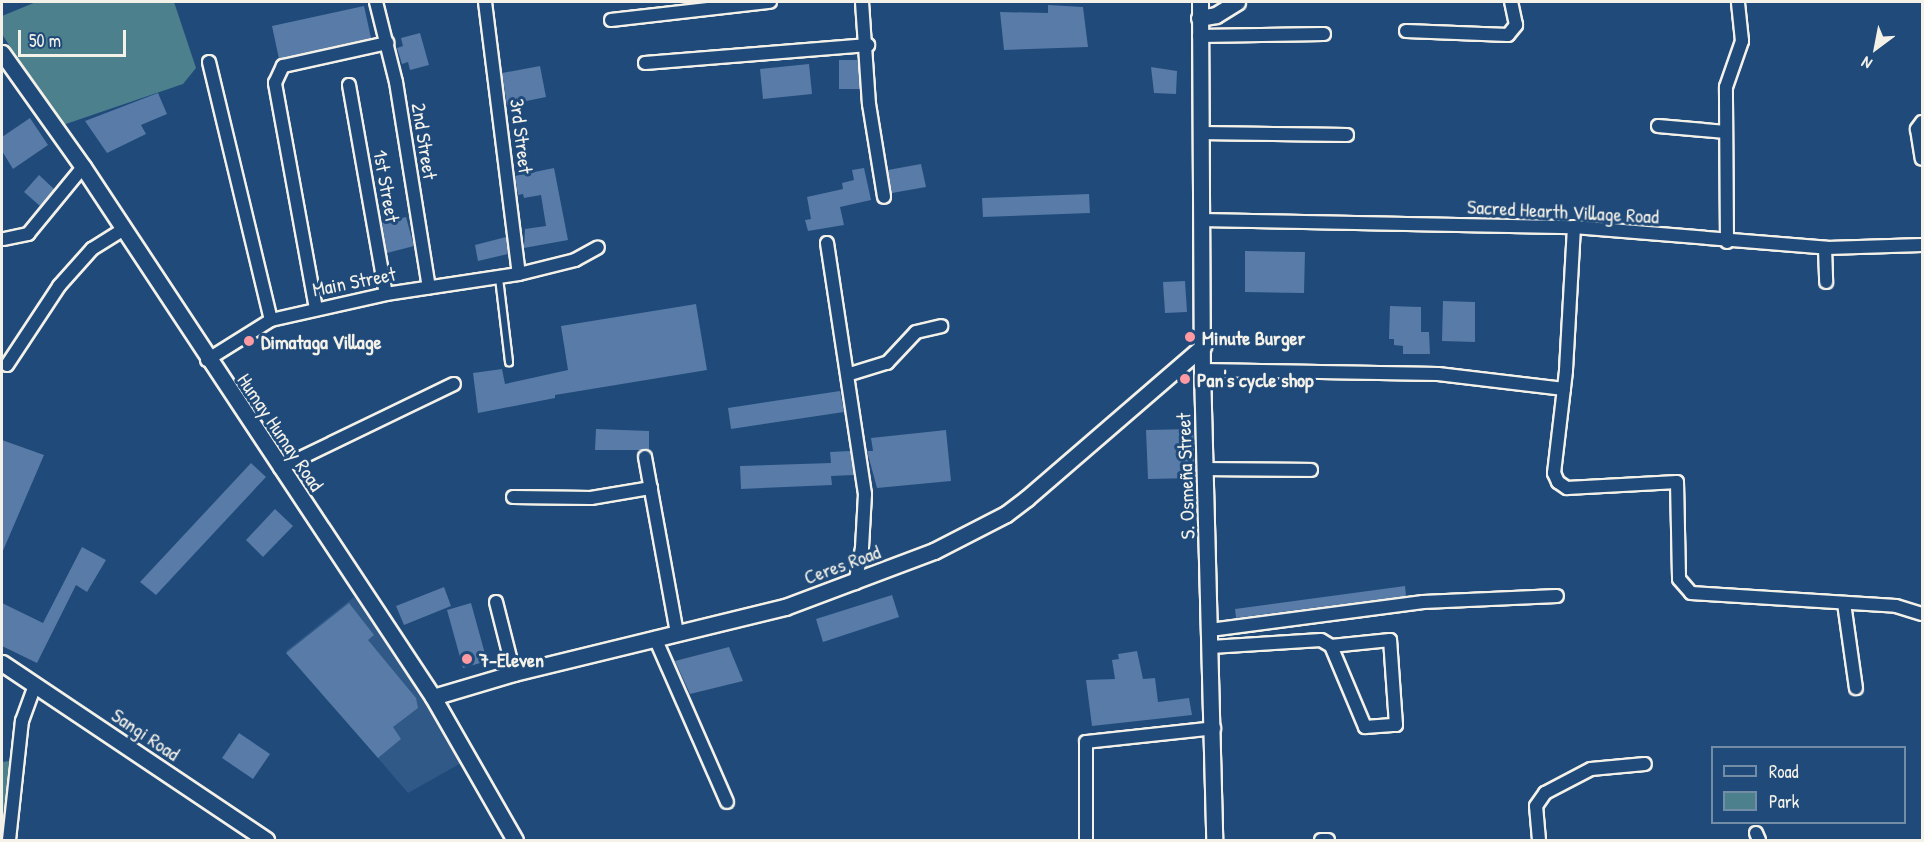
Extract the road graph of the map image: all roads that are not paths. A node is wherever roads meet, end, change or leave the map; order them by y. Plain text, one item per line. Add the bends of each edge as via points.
1 (376, 2) edge
2 (485, 2) edge
3 (770, 2) edge
4 (862, 2) edge
5 (1200, 2) edge
6 (1237, 2) edge
7 (1511, 2) edge
8 (1738, 2) edge
9 (1199, 18) junction
10 (611, 20) dead end
11 (1406, 31) dead end
12 (1324, 34) dead end
13 (1200, 36) junction
14 (387, 43) junction
15 (868, 45) junction
16 (3, 58) edge
17 (209, 62) dead end
18 (645, 63) dead end
19 (349, 85) dead end
20 (1923, 122) edge
21 (1658, 126) dead end
22 (1726, 132) junction
23 (1200, 133) junction
24 (1347, 135) dead end
25 (1923, 159) edge
26 (83, 167) junction
27 (884, 197) dead end
28 (1201, 220) junction
29 (1574, 228) junction
30 (124, 229) junction
31 (4, 239) dead end
32 (1727, 242) junction
33 (827, 243) dead end
34 (1923, 245) edge
35 (598, 247) dead end
36 (1825, 248) junction
37 (519, 274) junction
38 (499, 278) junction
39 (1826, 282) dead end
40 (429, 287) junction
41 (386, 294) junction
42 (316, 309) junction
43 (271, 320) junction
44 (941, 326) dead end
45 (1203, 346) junction
46 (207, 360) junction
47 (509, 362) dead end
48 (7, 365) dead end
49 (1202, 370) junction
50 (850, 374) junction
51 (453, 384) dead end
52 (1564, 389) junction
53 (645, 457) dead end
54 (280, 468) junction
55 (1206, 469) junction
56 (1311, 470) dead end
57 (651, 488) junction
58 (513, 496) dead end
59 (855, 582) junction
60 (1557, 596) dead end
61 (495, 602) dead end
62 (1844, 603) junction
63 (1923, 614) edge
64 (1210, 630) junction
65 (677, 633) junction
66 (655, 638) junction
67 (1330, 646) junction
68 (1211, 647) junction
69 (2, 663) edge
70 (514, 673) junction
71 (35, 685) junction
72 (1856, 688) dead end
73 (433, 697) junction
74 (1214, 728) junction
75 (1645, 764) dead end
76 (727, 802) dead end
77 (9, 840) edge
78 (266, 840) edge
79 (515, 840) edge
80 (1086, 840) edge
81 (1214, 840) edge
82 (1321, 840) edge
83 (1328, 840) edge
84 (1539, 840) edge

1 - 14 street, 2nd Street
2 - 37 street, 3rd Street
3 - 10 street
4 - 15 street
5 - 9 street, S. Osmeña Street
6 - 9 street via 1216,15
7 - 11 street via 1516,25 1508,35
8 - 22 street via 1742,41 1726,87
9 - 13 street, S. Osmeña Street
12 - 13 street
13 - 23 street, S. Osmeña Street
14 - 40 street, 2nd Street
14 - 42 street via 283,66 275,83
15 - 18 street
15 - 27 street via 870,104
16 - 26 street, Humay Humay Road
17 - 43 street
19 - 41 street, 1st Street
20 - 25 street via 1917,129
21 - 22 street
22 - 32 street
23 - 24 street
23 - 28 street, S. Osmeña Street
26 - 30 street, Humay Humay Road
26 - 31 street via 28,234
28 - 29 street, Sacred Hearth Village Road
28 - 45 street, S. Osmeña Street
29 - 32 street, Sacred Hearth Village Road
29 - 52 street
30 - 46 street, Humay Humay Road
30 - 48 street via 92,249 58,286
32 - 36 street, Sacred Hearth Village Road
33 - 50 street via 837,318
34 - 36 street, Sacred Hearth Village Road
35 - 37 street, Main Street via 575,261
36 - 39 street
37 - 38 street, Main Street
38 - 40 street, Main Street
38 - 47 lane
40 - 41 street, Main Street
41 - 42 street, Main Street
42 - 43 street, Main Street
43 - 46 street, Main Street
44 - 50 street via 916,332 887,363
45 - 49 street, S. Osmeña Street
45 - 59 street, Ceres Road via 1006,514 934,551
46 - 54 street, Humay Humay Road
49 - 52 street via 1438,374
49 - 55 street, S. Osmeña Street
50 - 59 street via 866,508
51 - 54 street
52 - 62 street via 1554,473 1558,482 1567,488 1677,482 1679,579 1691,593
53 - 57 street
54 - 73 street, Humay Humay Road
55 - 56 street
55 - 64 street, S. Osmeña Street
57 - 58 street via 591,498
57 - 65 street
59 - 65 street, Ceres Road via 785,607
60 - 64 street via 1423,602
61 - 70 street
62 - 63 street via 1896,606
62 - 72 street
64 - 68 street, S. Osmeña Street
65 - 66 street, Ceres Road
66 - 70 street, Ceres Road
66 - 76 street
67 - 67 street via 1365,727 1396,725 1390,640
67 - 68 street via 1321,640
68 - 74 street, S. Osmeña Street
69 - 71 street, Sangi Road
70 - 73 street, Ceres Road
71 - 77 street via 22,721
71 - 78 street, Sangi Road
73 - 79 street, Humay Humay Road
74 - 80 street via 1086,742
74 - 81 street, S. Osmeña Street
75 - 84 street via 1592,770 1545,792 1536,806
82 - 83 street

